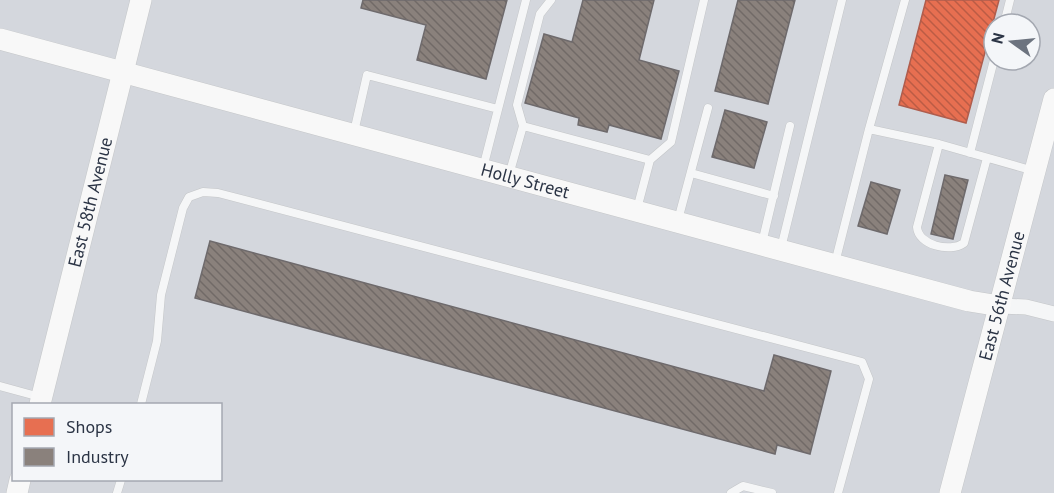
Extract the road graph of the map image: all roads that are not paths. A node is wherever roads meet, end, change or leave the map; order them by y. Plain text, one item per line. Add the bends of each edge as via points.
1 (141, 0) edge
2 (526, 0) edge
3 (551, 0) edge
4 (704, 0) edge
5 (842, 0) edge
6 (905, 0) edge
7 (0, 39) edge
8 (122, 72) junction
9 (991, 72) edge
10 (708, 108) dead end
11 (498, 109) junction
12 (1053, 110) edge
13 (523, 126) junction
14 (790, 126) dead end
15 (869, 129) junction
16 (353, 135) junction
17 (939, 144) junction
18 (970, 153) junction
19 (987, 158) junction
20 (650, 160) junction
21 (483, 170) junction
22 (1035, 171) junction
23 (691, 173) junction
24 (509, 176) junction
25 (774, 196) junction
26 (637, 211) junction
27 (678, 222) junction
28 (771, 247) junction
29 (835, 264) junction
30 (1000, 306) junction
31 (1054, 314) edge
32 (0, 386) edge
33 (41, 401) edge
34 (142, 403) edge
35 (731, 493) edge
36 (772, 493) edge
37 (838, 493) edge
38 (950, 493) edge

1 - 8 street, East 58th Avenue
2 - 11 lane
3 - 13 lane via 540,14 517,105
4 - 20 lane via 671,142
5 - 28 lane
6 - 15 lane
7 - 8 street, Holly Street
8 - 16 street, Holly Street
8 - 33 street, East 58th Avenue
9 - 18 lane
10 - 23 lane
11 - 16 lane via 367,75
11 - 21 lane
12 - 22 street, East 56th Avenue
13 - 20 lane
13 - 24 lane
14 - 25 lane
15 - 17 lane
15 - 29 lane
16 - 21 street, Holly Street
17 - 18 lane
17 - 19 lane via 917,227 923,240 949,248 964,243
18 - 19 lane
19 - 22 lane
20 - 26 lane
21 - 24 street, Holly Street
22 - 30 street, East 56th Avenue
23 - 25 lane
23 - 27 lane
24 - 26 street, Holly Street
25 - 28 lane
26 - 27 street, Holly Street
27 - 28 street, Holly Street
28 - 29 street, Holly Street
29 - 30 street, Holly Street
30 - 31 street, Holly Street
30 - 38 street, East 56th Avenue
32 - 33 lane
34 - 37 lane via 157,341 160,295 183,208 189,197 203,192 218,193 862,362 869,379
35 - 36 lane via 743,486

